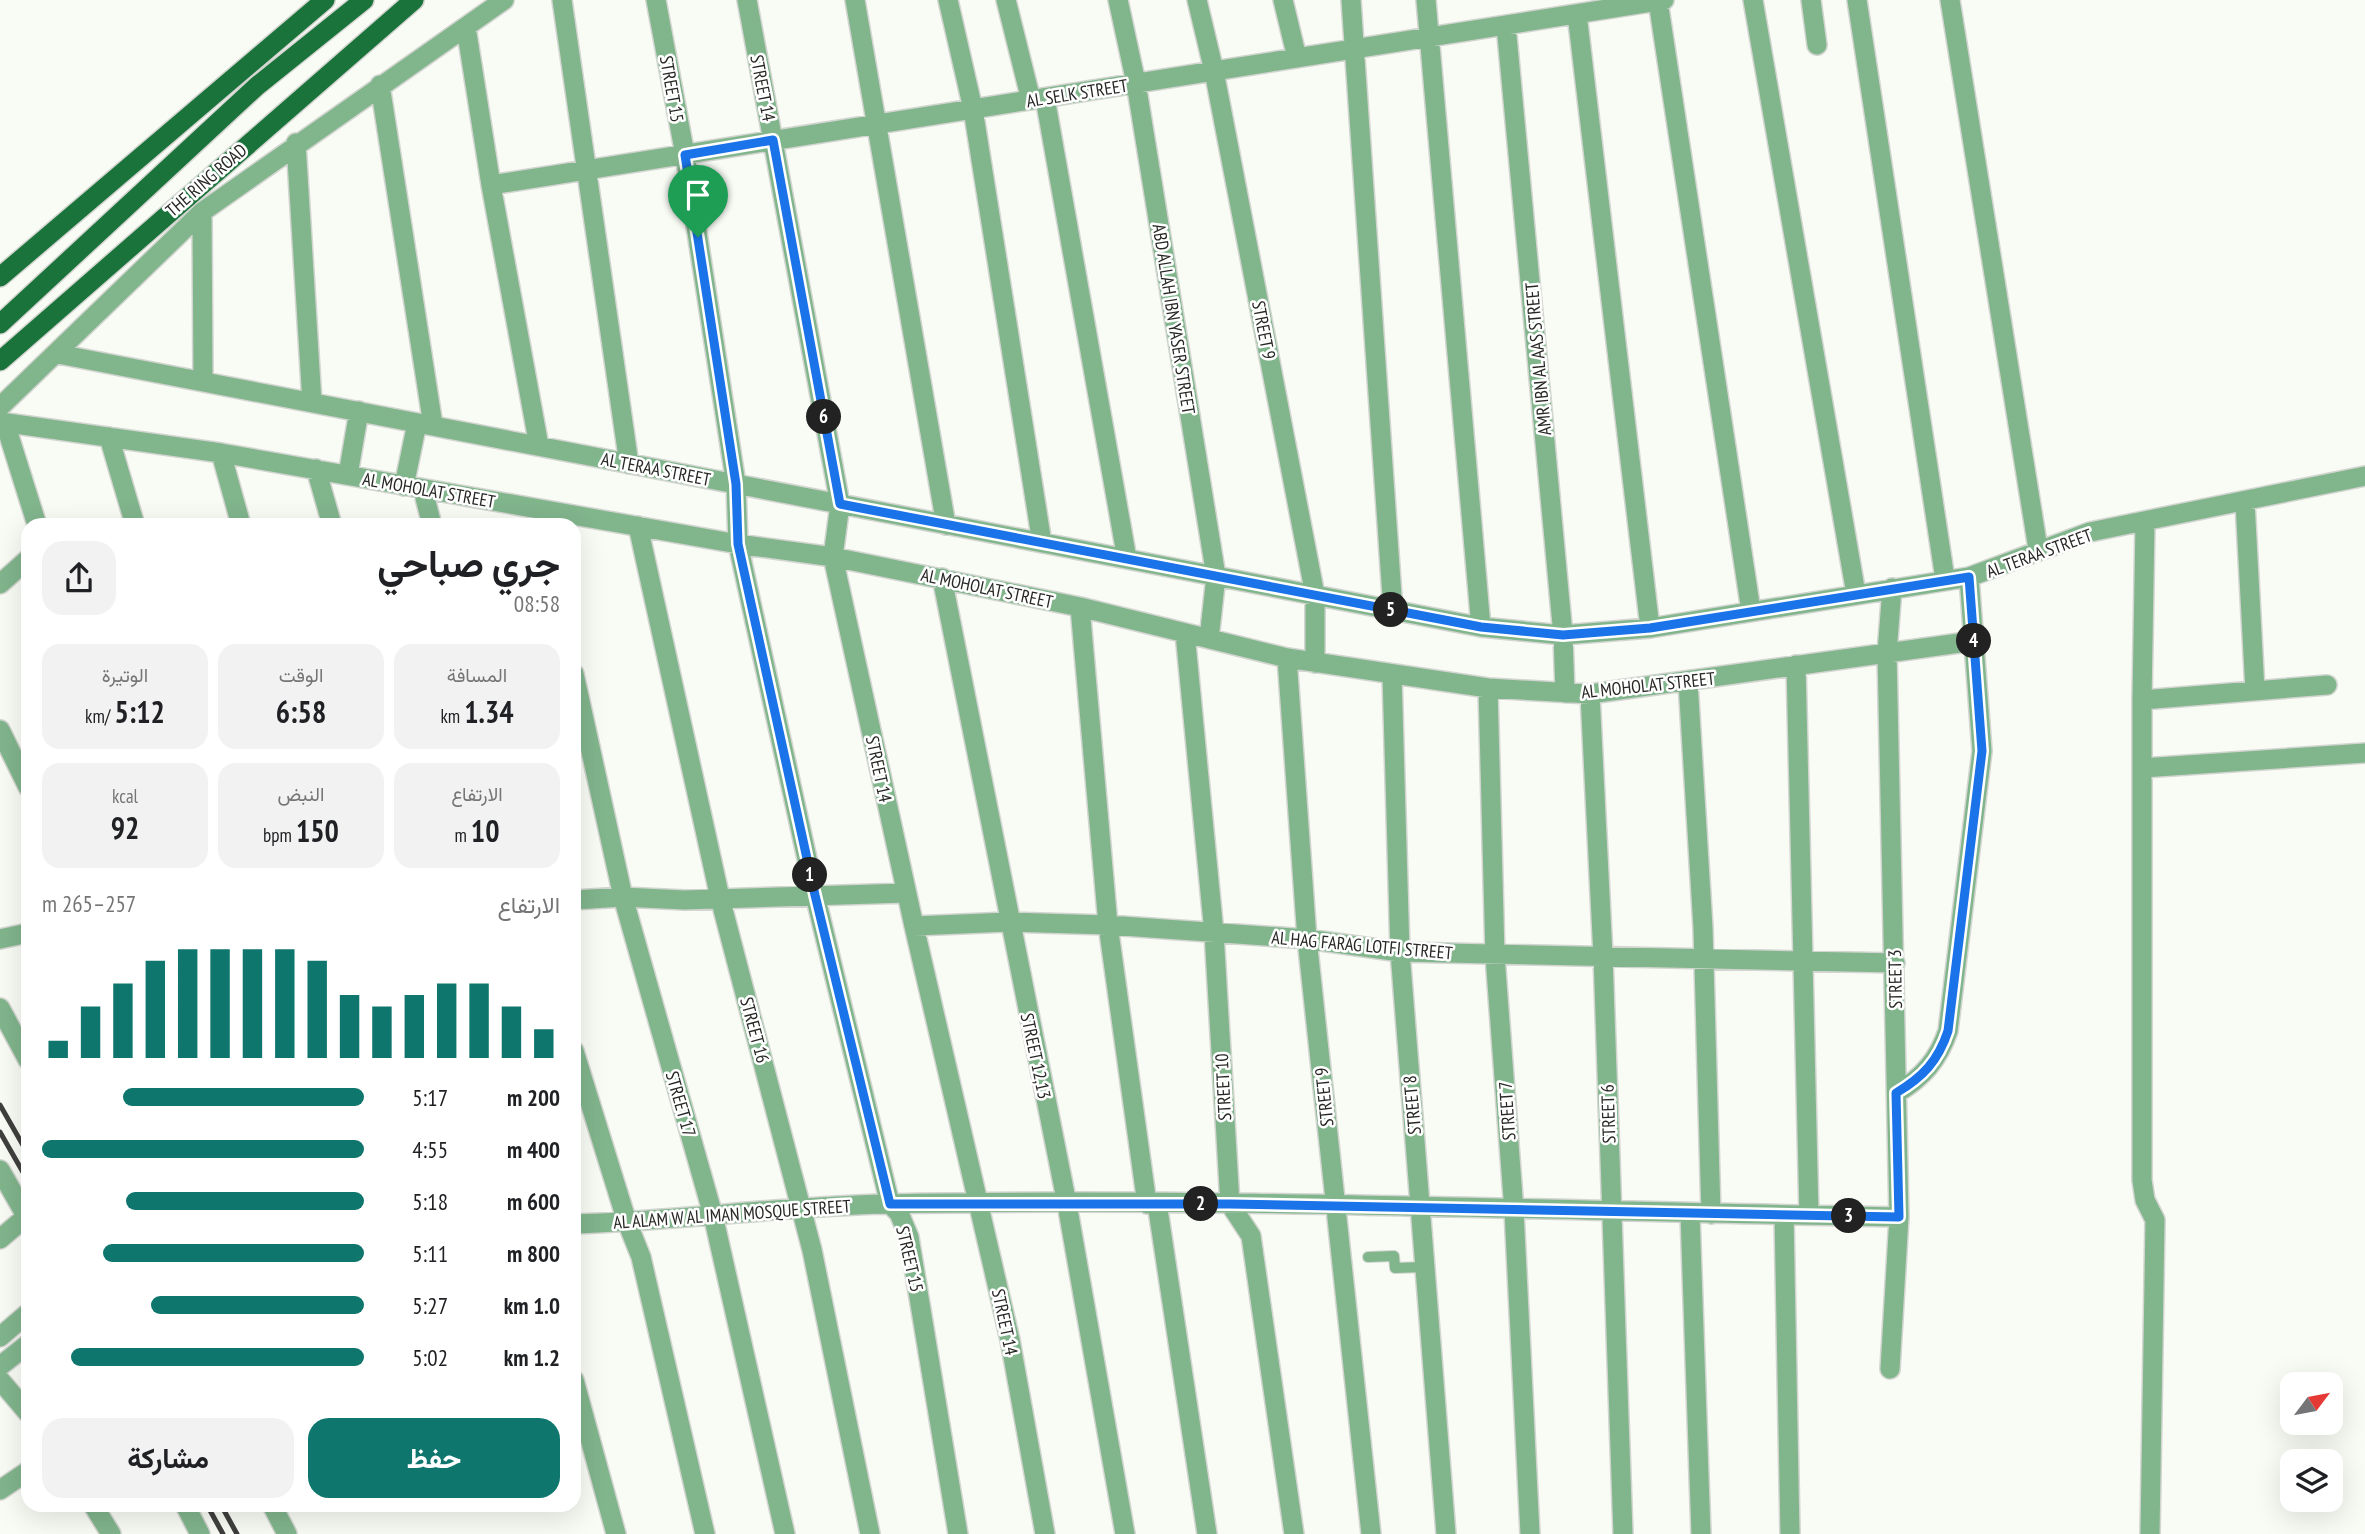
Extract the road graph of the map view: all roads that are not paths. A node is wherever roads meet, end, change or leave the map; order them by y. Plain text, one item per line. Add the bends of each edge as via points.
1 (364, 0) edge
2 (414, 0) edge
3 (505, 0) edge
4 (562, 0) edge
5 (656, 0) edge
6 (747, 0) edge
7 (855, 0) edge
8 (948, 0) edge
9 (1006, 0) edge
10 (1118, 0) edge
11 (1197, 0) edge
12 (1283, 0) edge
13 (1351, 0) edge
14 (1426, 0) edge
15 (1664, 0) edge
16 (1753, 0) edge
17 (1811, 0) edge
18 (1857, 0) edge
19 (1950, 0) edge
20 (1658, 1) edge
21 (318, 2) edge
22 (1577, 14) junction
23 (1506, 25) junction
24 (466, 27) junction
25 (1430, 37) junction
26 (1817, 44) dead end
27 (1357, 48) junction
28 (1297, 58) junction
29 (1214, 71) junction
30 (1136, 83) junction
31 (380, 85) junction
32 (1038, 99) junction
33 (973, 109) junction
34 (878, 124) junction
35 (773, 140) junction
36 (296, 144) junction
37 (685, 155) junction
38 (587, 170) junction
39 (491, 185) junction
40 (202, 212) junction
41 (0, 277) edge
42 (0, 324) edge
43 (58, 354) junction
44 (0, 361) edge
45 (203, 382) junction
46 (9, 388) edge
47 (312, 402) junction
48 (359, 411) junction
49 (2, 418) edge
50 (425, 424) junction
51 (109, 437) junction
52 (539, 446) junction
53 (221, 453) junction
54 (629, 464) junction
55 (316, 469) junction
56 (348, 475) junction
57 (2365, 475) edge
58 (736, 484) junction
59 (414, 488) junction
60 (2245, 502) junction
61 (840, 504) junction
62 (540, 517) edge
63 (35, 518) edge
64 (133, 518) edge
65 (239, 518) edge
66 (330, 518) edge
67 (429, 518) edge
68 (581, 521) edge
69 (2145, 523) junction
70 (946, 524) junction
71 (638, 526) junction
72 (1042, 543) junction
73 (738, 544) junction
74 (2038, 549) junction
75 (833, 557) junction
76 (1127, 559) junction
77 (21, 565) edge
78 (1216, 576) junction
79 (1969, 577) junction
80 (942, 578) junction
81 (1945, 579) junction
82 (0, 584) edge
83 (1892, 588) junction
84 (1856, 594) junction
85 (1315, 595) junction
86 (1080, 607) junction
87 (1393, 611) junction
88 (1751, 611) junction
89 (1481, 627) junction
90 (1650, 628) junction
91 (1185, 633) junction
92 (1563, 635) junction
93 (1209, 639) junction
94 (1974, 641) junction
95 (1887, 653) junction
96 (1287, 658) junction
97 (1315, 663) junction
98 (1796, 665) junction
99 (1392, 675) junction
100 (1688, 682) junction
101 (2327, 685) dead end
102 (1488, 688) junction
103 (2255, 691) junction
104 (1565, 693) junction
105 (1590, 694) junction
106 (2141, 700) junction
107 (581, 706) edge
108 (0, 730) edge
109 (2365, 753) edge
110 (2142, 768) junction
111 (21, 772) edge
112 (906, 892) junction
113 (815, 895) junction
114 (623, 897) junction
115 (720, 898) junction
116 (581, 900) edge
117 (1009, 922) junction
118 (1108, 925) junction
119 (914, 926) junction
120 (1214, 933) junction
121 (21, 934) edge
122 (0, 939) edge
123 (1307, 939) junction
124 (1400, 953) junction
125 (1495, 956) junction
126 (1603, 956) junction
127 (1702, 958) junction
128 (1804, 961) junction
129 (1895, 963) junction
130 (0, 1008) edge
131 (21, 1047) edge
132 (581, 1074) edge
133 (1896, 1093) junction
134 (0, 1170) edge
135 (6, 1192) edge
136 (1152, 1203) junction
137 (890, 1204) junction
138 (1067, 1204) junction
139 (1230, 1204) junction
140 (976, 1205) junction
141 (801, 1206) junction
142 (1420, 1206) junction
143 (1335, 1207) junction
144 (21, 1211) edge
145 (1514, 1211) junction
146 (1611, 1212) junction
147 (1690, 1213) junction
148 (1711, 1214) junction
149 (713, 1215) junction
150 (1784, 1215) junction
151 (1809, 1215) junction
152 (1899, 1217) junction
153 (21, 1223) edge
154 (627, 1223) junction
155 (581, 1224) edge
156 (0, 1239) edge
157 (1368, 1257) dead end
158 (1424, 1268) junction
159 (21, 1319) edge
160 (0, 1337) edge
161 (21, 1350) edge
162 (0, 1366) edge
163 (1890, 1369) dead end
164 (0, 1380) edge
165 (21, 1405) edge
166 (581, 1406) edge
167 (21, 1476) edge
168 (0, 1490) edge
169 (97, 1512) edge
170 (189, 1512) edge
171 (276, 1512) edge
172 (111, 1534) edge
173 (200, 1534) edge
174 (288, 1534) edge
175 (616, 1534) edge
176 (705, 1534) edge
177 (785, 1534) edge
178 (870, 1534) edge
179 (958, 1534) edge
180 (1045, 1534) edge
181 (1125, 1534) edge
182 (1207, 1534) edge
183 (1294, 1534) edge
184 (1371, 1534) edge
185 (1446, 1534) edge
186 (1530, 1534) edge
187 (1623, 1534) edge
188 (1701, 1534) edge
189 (1790, 1534) edge
190 (2150, 1534) edge

1 - 42 main road, THE RING ROAD via 257,86
2 - 44 main road, THE RING ROAD
3 - 24 street
4 - 38 street
5 - 37 street, STREET 15
6 - 35 street, STREET 14
7 - 34 street
8 - 33 street
9 - 32 street
10 - 30 street, ABD ALLAH IBN YASER STREET
11 - 29 street, STREET 9
12 - 28 street
13 - 27 street
14 - 25 street
15 - 20 street, AL SELK STREET
16 - 84 street
17 - 26 street
18 - 81 street
19 - 74 street
20 - 22 street, AL SELK STREET
20 - 88 street
21 - 41 main road
22 - 23 street, AL SELK STREET
22 - 90 street
23 - 25 street, AL SELK STREET
23 - 92 street, AMR IBN AL AAS STREET
24 - 31 street
24 - 39 street
25 - 27 street, AL SELK STREET
25 - 89 street
27 - 28 street, AL SELK STREET
27 - 87 street
28 - 29 street, AL SELK STREET
29 - 30 street, AL SELK STREET
29 - 85 street, STREET 9
30 - 32 street, AL SELK STREET
30 - 78 street, ABD ALLAH IBN YASER STREET
31 - 36 street
31 - 50 street
32 - 33 street, AL SELK STREET
32 - 76 street
33 - 34 street, AL SELK STREET
33 - 72 street
34 - 35 street, AL SELK STREET
34 - 70 street
35 - 37 street, AL SELK STREET
35 - 61 street, STREET 14
36 - 40 street
36 - 47 street
37 - 38 street, AL SELK STREET
37 - 58 street, STREET 15
38 - 39 street, AL SELK STREET
38 - 54 street
39 - 52 street
40 - 43 street
40 - 45 street
43 - 45 street, AL TERAA STREET
43 - 46 street
45 - 47 street, AL TERAA STREET
46 - 49 street
47 - 48 street, AL TERAA STREET
48 - 50 street, AL TERAA STREET
48 - 56 street
49 - 51 street, AL MOHOLAT STREET
49 - 63 street
50 - 52 street, AL TERAA STREET
50 - 59 street
51 - 53 street, AL MOHOLAT STREET
51 - 64 street
52 - 54 street, AL TERAA STREET
53 - 55 street, AL MOHOLAT STREET
53 - 65 street
54 - 58 street, AL TERAA STREET
55 - 56 street, AL MOHOLAT STREET
55 - 66 street
56 - 59 street, AL MOHOLAT STREET
57 - 60 street, AL TERAA STREET
58 - 61 street, AL TERAA STREET
58 - 73 street, STREET 15
59 - 62 street, AL MOHOLAT STREET
59 - 67 street
60 - 69 street, AL TERAA STREET
60 - 103 street
61 - 70 street, AL TERAA STREET
61 - 75 street, STREET 14
68 - 71 street, AL MOHOLAT STREET
69 - 74 street, AL TERAA STREET via 2090,532
69 - 106 street
70 - 72 street, AL TERAA STREET
71 - 73 street, AL MOHOLAT STREET
71 - 115 street, STREET 16
72 - 76 street, AL TERAA STREET
73 - 75 street, AL MOHOLAT STREET
73 - 113 street, STREET 15
74 - 79 street, AL TERAA STREET
75 - 80 street, AL MOHOLAT STREET
75 - 112 street, STREET 14
76 - 78 street, AL TERAA STREET
77 - 82 street
78 - 85 street, AL TERAA STREET
78 - 93 street, ABD ALLAH IBN YASER STREET
79 - 81 street, AL TERAA STREET
79 - 94 street
80 - 86 street, AL MOHOLAT STREET
80 - 117 street, STREET 12,13
81 - 83 street, AL TERAA STREET
83 - 84 street, AL TERAA STREET
83 - 95 street, STREET 3
84 - 88 street, AL TERAA STREET
85 - 87 street, AL TERAA STREET
85 - 97 street, STREET 9
86 - 91 street, AL MOHOLAT STREET
86 - 118 street
87 - 89 street, AL TERAA STREET
88 - 90 street, AL TERAA STREET
89 - 92 street, AL TERAA STREET
90 - 92 street, AL TERAA STREET
91 - 93 street, AL MOHOLAT STREET
91 - 120 street, STREET 10
92 - 104 street, AMR IBN AL AAS STREET
93 - 96 street, AL MOHOLAT STREET
94 - 95 street, AL MOHOLAT STREET
94 - 133 street via 1982,751 1948,1031 1930,1068
95 - 98 street, AL MOHOLAT STREET
95 - 129 street, STREET 3
96 - 97 street, AL MOHOLAT STREET
96 - 123 street, STREET 9
97 - 99 street, AL MOHOLAT STREET
98 - 100 street, AL MOHOLAT STREET
98 - 128 street
99 - 102 street, AL MOHOLAT STREET
99 - 124 street, STREET 8
100 - 105 street, AL MOHOLAT STREET
100 - 127 street
101 - 103 street
102 - 104 street, AL MOHOLAT STREET
102 - 125 street, STREET 7
103 - 106 street
104 - 105 street, AL MOHOLAT STREET
105 - 126 street, STREET 6
106 - 110 street
107 - 114 street, STREET 17
108 - 111 street
109 - 110 street
110 - 190 street via 2142,1180 2155,1220
112 - 113 street
112 - 119 street, STREET 14
113 - 115 street
113 - 137 street, STREET 15
114 - 115 street
114 - 116 street
114 - 149 street, STREET 17
115 - 141 street, STREET 16
117 - 118 street, AL HAG FARAG LOTFI STREET
117 - 119 street, AL HAG FARAG LOTFI STREET
117 - 138 street, STREET 12,13
118 - 120 street, AL HAG FARAG LOTFI STREET
118 - 136 street
119 - 140 street, STREET 14
120 - 123 street, AL HAG FARAG LOTFI STREET
120 - 139 street, STREET 10
121 - 122 street
123 - 124 street, AL HAG FARAG LOTFI STREET
123 - 143 street, STREET 9
124 - 125 street, AL HAG FARAG LOTFI STREET
124 - 142 street, STREET 8
125 - 126 street, AL HAG FARAG LOTFI STREET
125 - 145 street, STREET 7
126 - 127 street, AL HAG FARAG LOTFI STREET
126 - 146 street, STREET 6
127 - 128 street, AL HAG FARAG LOTFI STREET
127 - 148 street
128 - 129 street, AL HAG FARAG LOTFI STREET
128 - 151 street
129 - 133 street, STREET 3
130 - 131 street
132 - 154 street
133 - 152 street, STREET 3
134 - 135 street
135 - 144 street
136 - 138 street, AL ALAM W AL IMAN MOSQUE STREET
136 - 139 street, AL ALAM W AL IMAN MOSQUE STREET
136 - 182 street
137 - 140 street, AL ALAM W AL IMAN MOSQUE STREET
137 - 141 street, AL ALAM W AL IMAN MOSQUE STREET
137 - 179 street, STREET 15 via 909,1237
138 - 140 street, AL ALAM W AL IMAN MOSQUE STREET
138 - 181 street, STREET 12,13
139 - 143 street, AL ALAM W AL IMAN MOSQUE STREET
139 - 183 street, STREET 10 via 1251,1236
140 - 180 street, STREET 14 via 1010,1340
141 - 149 street, AL ALAM W AL IMAN MOSQUE STREET
141 - 178 street, STREET 16
142 - 143 street, AL ALAM W AL IMAN MOSQUE STREET
142 - 145 street, AL ALAM W AL IMAN MOSQUE STREET
142 - 158 street, STREET 8
143 - 184 street, STREET 9
145 - 146 street, AL ALAM W AL IMAN MOSQUE STREET
145 - 186 street, STREET 7
146 - 147 street, AL ALAM W AL IMAN MOSQUE STREET
146 - 187 street, STREET 6
147 - 148 street, AL ALAM W AL IMAN MOSQUE STREET
147 - 188 street
148 - 150 street, AL ALAM W AL IMAN MOSQUE STREET
149 - 154 street, AL ALAM W AL IMAN MOSQUE STREET
149 - 177 street, STREET 17
150 - 151 street, AL ALAM W AL IMAN MOSQUE STREET
150 - 189 street
151 - 152 street, AL ALAM W AL IMAN MOSQUE STREET
152 - 163 street, STREET 3
153 - 156 street
154 - 155 street, AL ALAM W AL IMAN MOSQUE STREET
154 - 176 street via 641,1257
157 - 158 lane via 1394,1256 1395,1268
158 - 185 street, STREET 8
159 - 160 street
161 - 162 street
164 - 165 street
166 - 175 street
167 - 168 street
169 - 172 street
170 - 173 street
171 - 174 street

